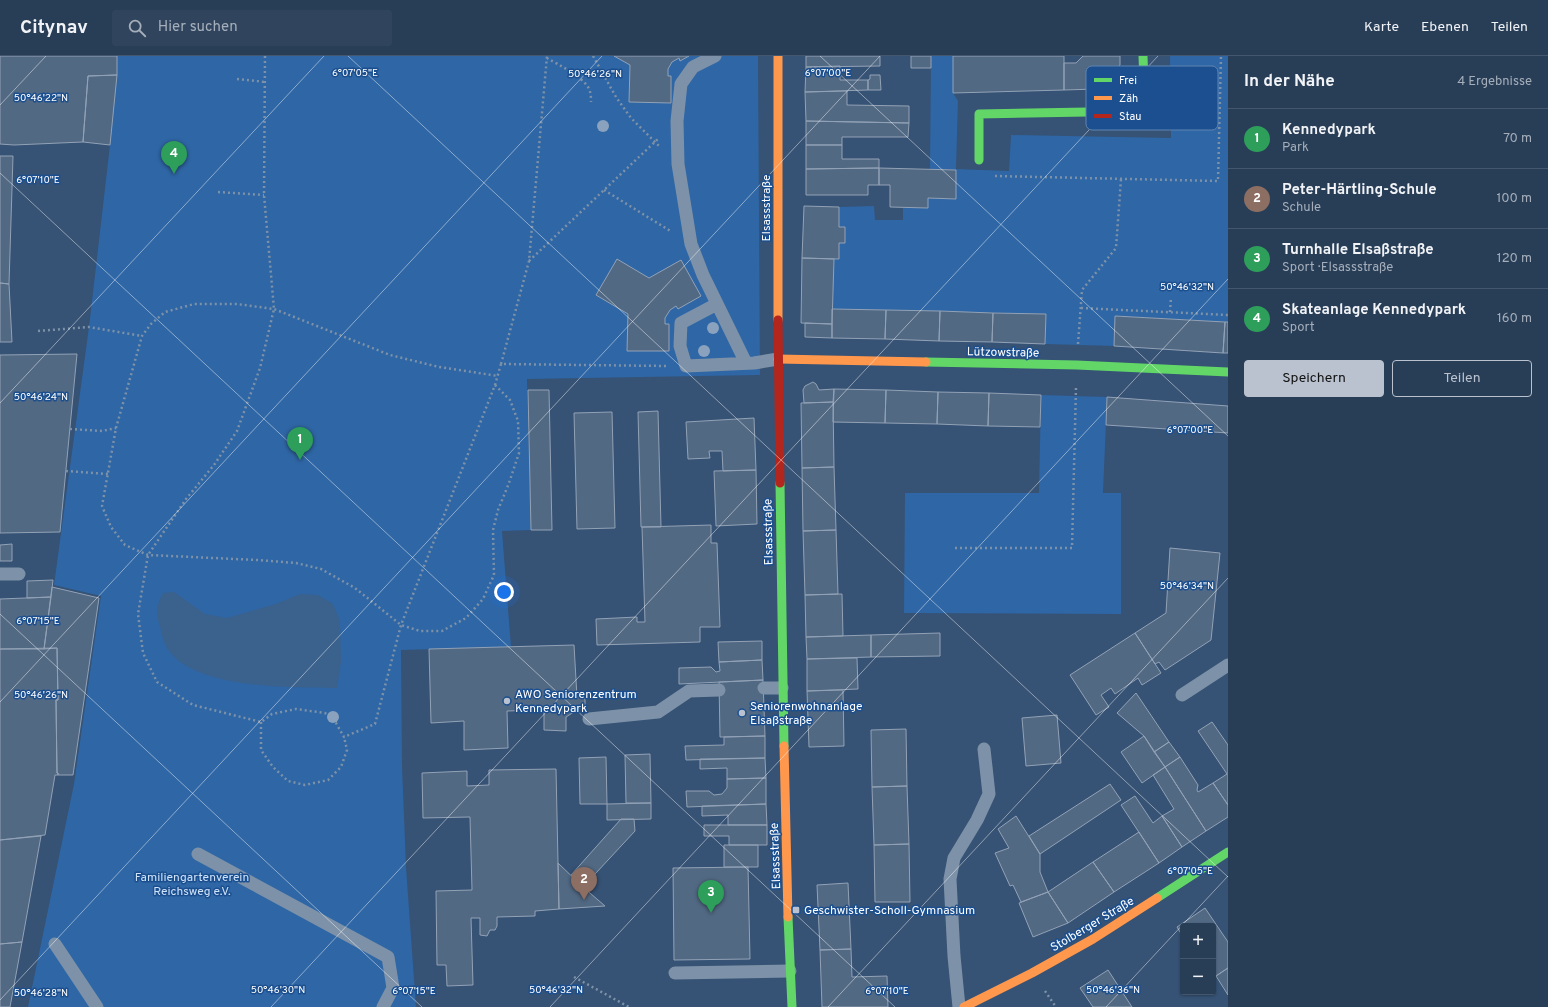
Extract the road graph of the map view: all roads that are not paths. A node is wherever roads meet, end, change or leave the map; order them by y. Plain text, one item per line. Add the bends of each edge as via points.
1 (715, 56) edge
2 (778, 56) edge
3 (1143, 56) edge
4 (1143, 66) edge
5 (1086, 112) edge
6 (979, 160) dead end
7 (717, 304) junction
8 (778, 360) junction
9 (746, 363) junction
10 (1228, 372) edge
11 (0, 574) edge
12 (19, 574) dead end
13 (1228, 665) edge
14 (764, 688) dead end
15 (782, 688) junction
16 (719, 690) dead end
17 (1182, 695) dead end
18 (589, 719) dead end
19 (984, 749) dead end
20 (1228, 852) edge
21 (198, 854) dead end
22 (55, 944) dead end
23 (790, 971) junction
24 (675, 973) dead end
25 (984, 1003) edge
26 (97, 1007) edge
27 (383, 1007) edge
28 (792, 1007) edge
29 (959, 1007) edge
30 (964, 1007) edge

1 - 7 lane via 693,67 681,84 677,121 678,164 691,244
2 - 8 street, Elsassstraße
3 - 4 street
5 - 6 street via 979,114
7 - 9 lane
7 - 9 lane via 681,323 680,346 686,366
8 - 9 lane
8 - 10 street, Lützowstraße via 1077,365
8 - 15 street, Elsassstraße
11 - 12 lane
13 - 17 lane
14 - 15 lane
15 - 23 street, Elsassstraße
16 - 18 lane via 688,691 658,712
19 - 29 lane via 989,794 954,858 950,879
20 - 25 street, Stolberger Straße via 1093,939
21 - 27 lane via 388,957 393,988
22 - 26 lane
23 - 24 lane
23 - 28 street, Elsassstraße
25 - 30 street, Stolberger Straße

